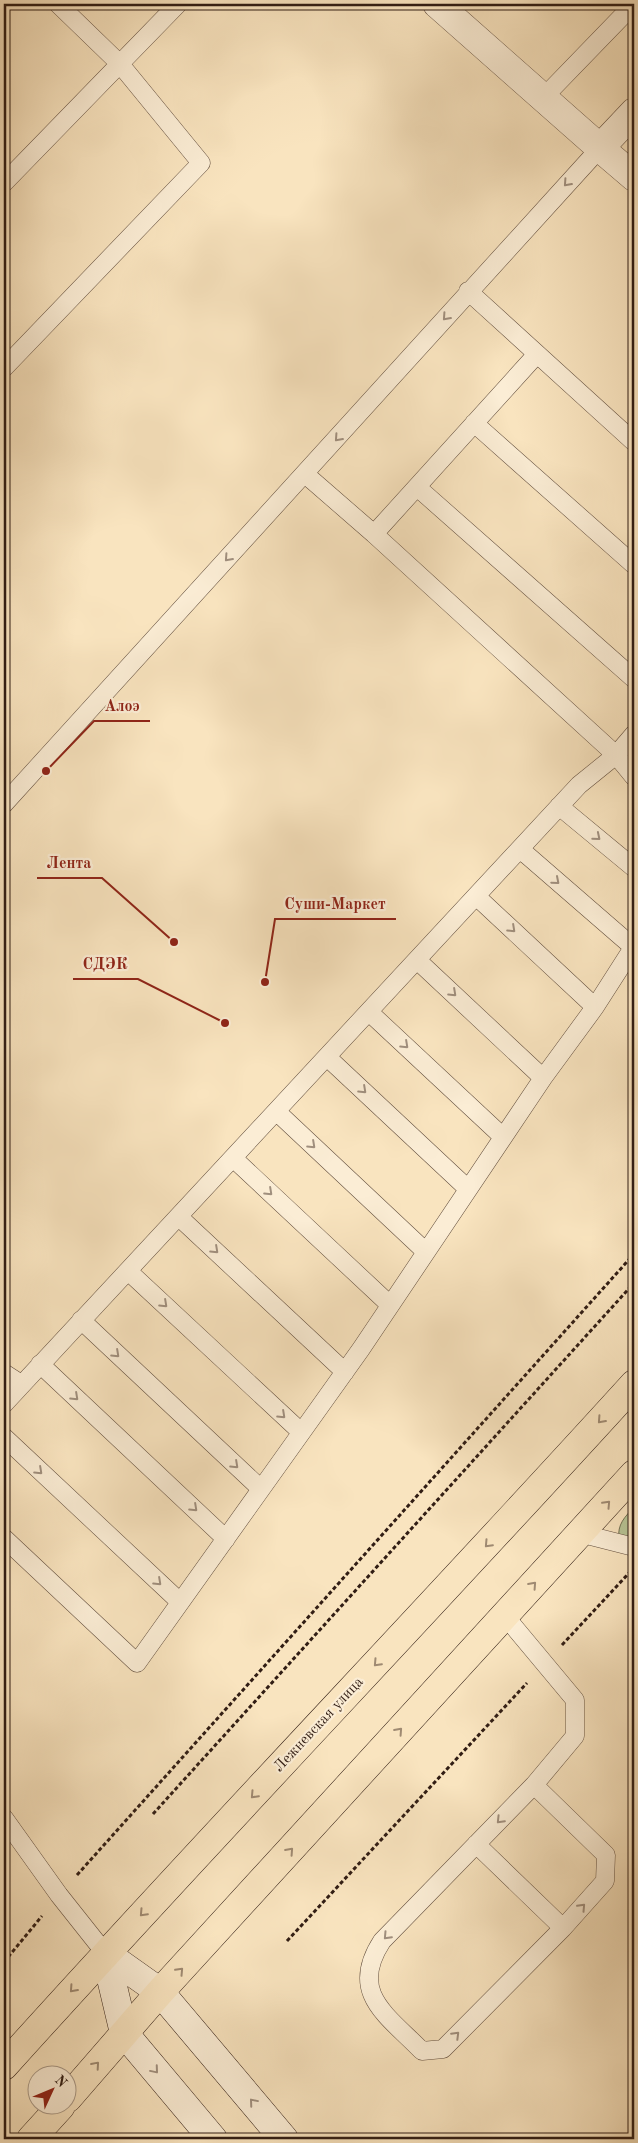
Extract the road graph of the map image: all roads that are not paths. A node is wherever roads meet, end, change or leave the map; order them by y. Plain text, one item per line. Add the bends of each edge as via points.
1 (58, 4) edge
2 (178, 4) edge
3 (437, 4) edge
4 (634, 4) edge
5 (120, 64) junction
6 (544, 97) junction
7 (634, 112) edge
8 (600, 148) junction
9 (634, 177) edge
10 (4, 183) edge
11 (468, 291) junction
12 (536, 354) junction
13 (4, 368) edge
14 (474, 423) junction
15 (634, 442) edge
16 (305, 474) junction
17 (417, 486) junction
18 (374, 534) junction
19 (634, 565) edge
20 (634, 679) edge
21 (634, 734) edge
22 (616, 755) junction
23 (634, 777) edge
24 (4, 804) edge
25 (560, 806) junction
26 (520, 849) junction
27 (634, 868) edge
28 (476, 896) junction
29 (634, 947) edge
30 (417, 960) junction
31 (594, 1007) junction
32 (369, 1012) junction
33 (327, 1057) junction
34 (543, 1078) junction
35 (277, 1112) junction
36 (503, 1137) junction
37 (233, 1158) junction
38 (468, 1189) junction
39 (179, 1217) junction
40 (426, 1252) junction
41 (128, 1271) junction
42 (390, 1305) junction
43 (81, 1320) junction
44 (40, 1364) junction
45 (345, 1372) junction
46 (4, 1373) edge
47 (21, 1384) junction
48 (634, 1384) edge
49 (4, 1404) edge
50 (301, 1432) junction
51 (4, 1437) edge
52 (634, 1474) edge
53 (261, 1489) junction
54 (579, 1534) junction
55 (4, 1538) edge
56 (226, 1539) junction
57 (634, 1547) edge
58 (180, 1602) junction
59 (505, 1616) junction
60 (534, 1785) junction
61 (4, 1818) edge
62 (476, 1844) junction
63 (562, 1928) junction
64 (106, 1953) junction
65 (160, 1992) junction
66 (124, 2033) junction
67 (4, 2066) edge
68 (78, 2086) edge
69 (51, 2116) edge
70 (30, 2139) edge
71 (213, 2139) edge
72 (284, 2139) edge

1 - 5 lane
2 - 5 lane
3 - 6 main road
4 - 6 lane
5 - 10 lane
5 - 13 lane via 201,163
6 - 8 main road
7 - 8 main road
8 - 9 main road
8 -> 11 lane
11 - 12 lane
11 -> 16 lane
12 - 14 lane
12 - 15 lane
14 - 17 lane
14 - 19 lane
16 - 18 lane
16 -> 24 lane
17 - 18 lane
17 - 20 lane
18 - 22 lane
21 - 22 lane
22 - 23 lane
22 - 25 lane via 579,785
25 - 26 lane
25 -> 27 lane
26 - 28 lane
26 -> 29 lane
28 - 30 lane
28 -> 31 lane
29 - 31 lane
30 - 32 lane
30 -> 34 lane
31 - 34 lane
32 - 33 lane
32 -> 36 lane
33 - 35 lane
33 -> 38 lane
34 - 36 lane
35 - 37 lane
35 -> 40 lane
36 - 38 lane
37 - 39 lane
37 -> 42 lane
38 - 40 lane
39 - 41 lane
39 -> 45 lane
40 - 42 lane
41 - 43 lane
41 -> 50 lane
42 - 45 lane
43 - 44 lane
43 -> 53 lane
44 - 47 lane
44 -> 56 lane
45 - 50 lane
46 - 47 lane
47 - 49 lane
48 -> 64 highway, Лежневская улица
50 - 53 lane
51 -> 58 lane
54 -> 52 highway
53 - 56 lane
54 - 57 lane
59 -> 54 highway
55 - 58 lane via 137,1663
56 - 58 lane
59 - 60 lane via 575,1700 575,1736
65 -> 59 highway
60 -> 62 lane
63 -> 60 lane via 605,1881 606,1855
61 - 64 lane via 59,1895
62 - 63 lane
62 -> 63 lane via 382,1941 368,1969 368,1984 376,2002 422,2051 443,2049
64 - 65 main road
64 - 66 main road
64 -> 67 highway, Лежневская улица
65 - 66 highway
72 -> 65 main road
68 -> 66 highway
66 -> 71 main road
69 - 70 highway

